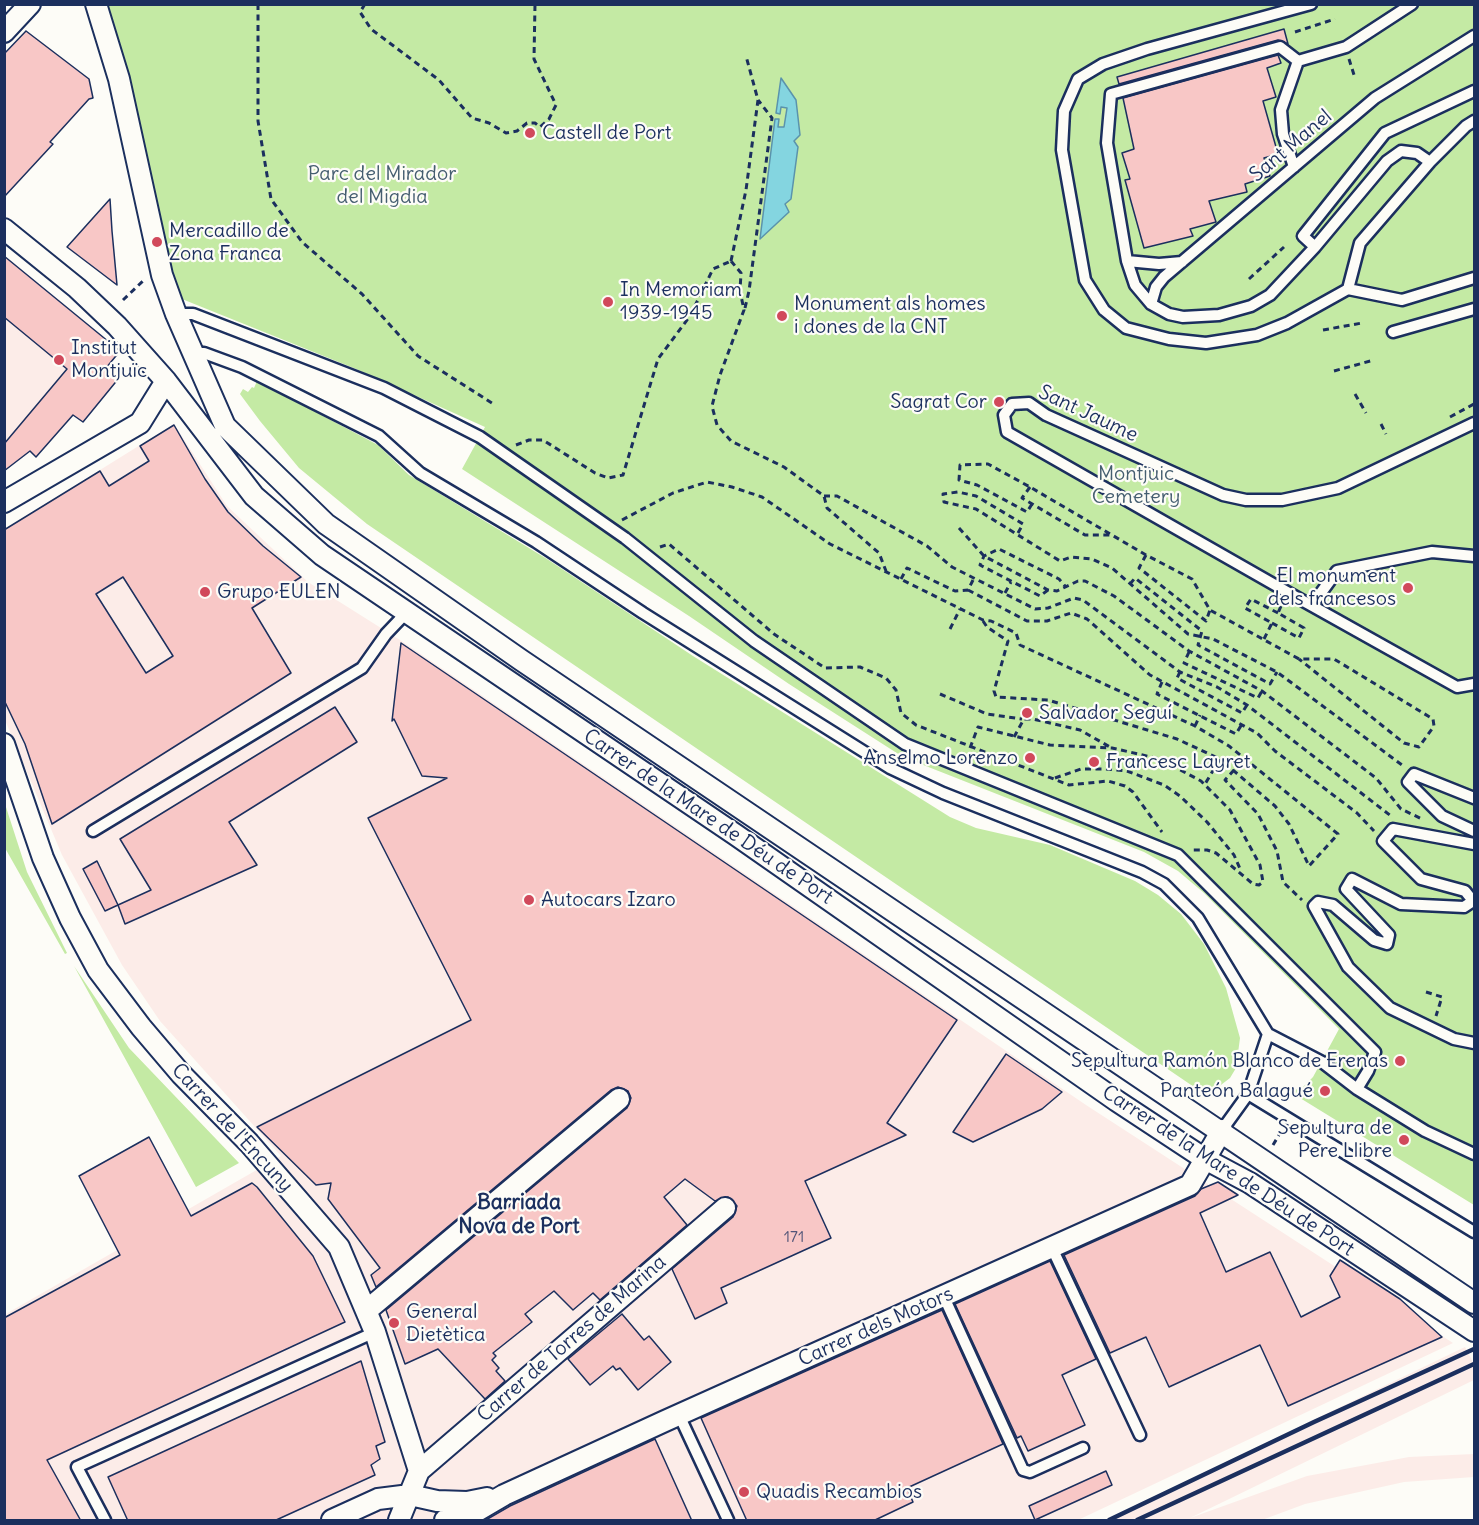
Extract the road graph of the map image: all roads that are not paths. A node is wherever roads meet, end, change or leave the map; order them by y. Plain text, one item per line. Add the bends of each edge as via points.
1 (96, 4) edge
2 (1311, 4) edge
3 (1413, 4) edge
4 (23, 7) edge
5 (4, 32) edge
6 (1474, 36) edge
7 (1298, 61) junction
8 (1474, 90) edge
9 (1474, 121) edge
10 (1430, 162) junction
11 (1294, 167) junction
12 (4, 229) edge
13 (1315, 247) junction
14 (1127, 261) junction
15 (1182, 262) junction
16 (1474, 278) edge
17 (1348, 289) junction
18 (1151, 304) junction
19 (1474, 309) edge
20 (176, 314) junction
21 (1392, 332) dead end
22 (193, 353) junction
23 (166, 381) junction
24 (1474, 423) edge
25 (4, 502) edge
26 (1474, 556) edge
27 (1312, 605) junction
28 (406, 613) junction
29 (1474, 684) edge
30 (4, 744) edge
31 (1474, 798) edge
32 (93, 831) dead end
33 (1474, 831) edge
34 (1474, 844) edge
35 (1268, 1034) junction
36 (1474, 1043) edge
37 (1357, 1089) junction
38 (1248, 1094) junction
39 (619, 1099) dead end
40 (1222, 1130) junction
41 (1474, 1154) edge
42 (1205, 1159) junction
43 (725, 1208) dead end
44 (1474, 1232) edge
45 (1052, 1248) junction
46 (944, 1297) junction
47 (1474, 1302) edge
48 (366, 1311) junction
49 (1474, 1331) edge
50 (375, 1332) junction
51 (679, 1415) junction
52 (1140, 1435) dead end
53 (1083, 1448) dead end
54 (419, 1471) junction
55 (410, 1495) junction
56 (504, 1495) junction
57 (105, 1521) edge
58 (332, 1521) edge
59 (399, 1521) edge
60 (445, 1521) edge
61 (728, 1521) edge

1 - 20 street, Carrer de la Mare de Déu de Port via 119,79 166,293
2 - 17 lane via 1102,64 1078,79 1064,111 1062,150 1085,280 1104,310 1126,328 1206,343 1257,335
3 - 7 lane via 1346,47
4 - 5 street
6 - 11 lane, Sant Manel via 1375,98
7 - 11 lane via 1281,110 1283,134
7 - 14 lane via 1280,47 1111,94 1107,143
8 - 13 lane via 1385,134 1303,236
9 - 10 lane
10 - 13 lane via 1417,153 1401,151 1387,161
10 - 17 lane via 1360,243
11 - 15 lane, Sant Manel
12 - 23 street, Carrer de la Mare de Déu de Port via 77,288
13 - 18 lane via 1269,296 1251,306 1219,315 1183,316 1169,314
14 - 15 lane
14 - 18 lane via 1135,285
15 - 18 lane, Sant Manel via 1155,287
16 - 17 lane via 1402,300
19 - 21 lane
20 - 22 street, Carrer de la Mare de Déu de Port
20 - 37 lane via 193,314 384,388 480,437 611,528 754,642 905,744 1178,855 1375,1052
22 - 35 lane via 204,353 242,367 379,436 420,473 536,542 890,768 1164,884 1198,918
22 - 40 street, Carrer de la Mare de Déu de Port via 225,426 326,524 530,666
23 - 25 street via 140,423
23 - 28 street, Carrer de la Mare de Déu de Port via 254,496 322,555
24 - 27 lane, Sant Jaume via 1338,488 1282,500 1246,500 1222,495 1046,415 1029,403 1012,404 1004,415 1007,432
26 - 27 lane via 1432,552 1337,572
27 - 29 lane, Sant Jaume via 1457,687
28 - 32 lane via 362,668
28 - 42 street, Carrer de la Mare de Déu de Port
30 - 48 street, Carrer de l'Encuny via 43,858 98,970 181,1074 249,1143 339,1247
31 - 33 lane via 1414,774 1408,782 1442,816
34 - 36 lane via 1393,829 1383,841 1421,879 1465,891 1473,901 1464,907 1401,904 1352,879 1346,889 1389,935 1388,944 1374,940 1333,905 1318,902 1314,906 1348,967 1390,1008 1454,1039
35 - 37 lane via 1323,1062
35 - 38 lane
37 - 41 lane via 1425,1131
38 - 40 lane
38 - 44 lane
39 - 48 street
40 - 42 street, Carrer dels Motors
40 - 47 street, Carrer de la Mare de Déu de Port via 1263,1162
42 - 45 street, Carrer dels Motors via 1190,1185
42 - 49 street, Carrer de la Mare de Déu de Port via 1250,1182
43 - 54 street, Carrer de Torres de Marina
45 - 46 street, Carrer dels Motors
45 - 52 lane
46 - 51 street, Carrer dels Motors
46 - 53 lane via 1023,1470 1030,1472
48 - 50 street, Carrer de l'Encuny
50 - 54 street, Carrer de l'Encuny
50 - 57 lane via 77,1467
51 - 56 street, Carrer dels Motors
51 - 61 lane
54 - 55 street
55 - 56 street, Carrer dels Motors via 467,1502
55 - 58 street, Carrer dels Motors via 378,1499
55 - 59 street
56 - 60 street, Carrer dels Motors via 475,1512

